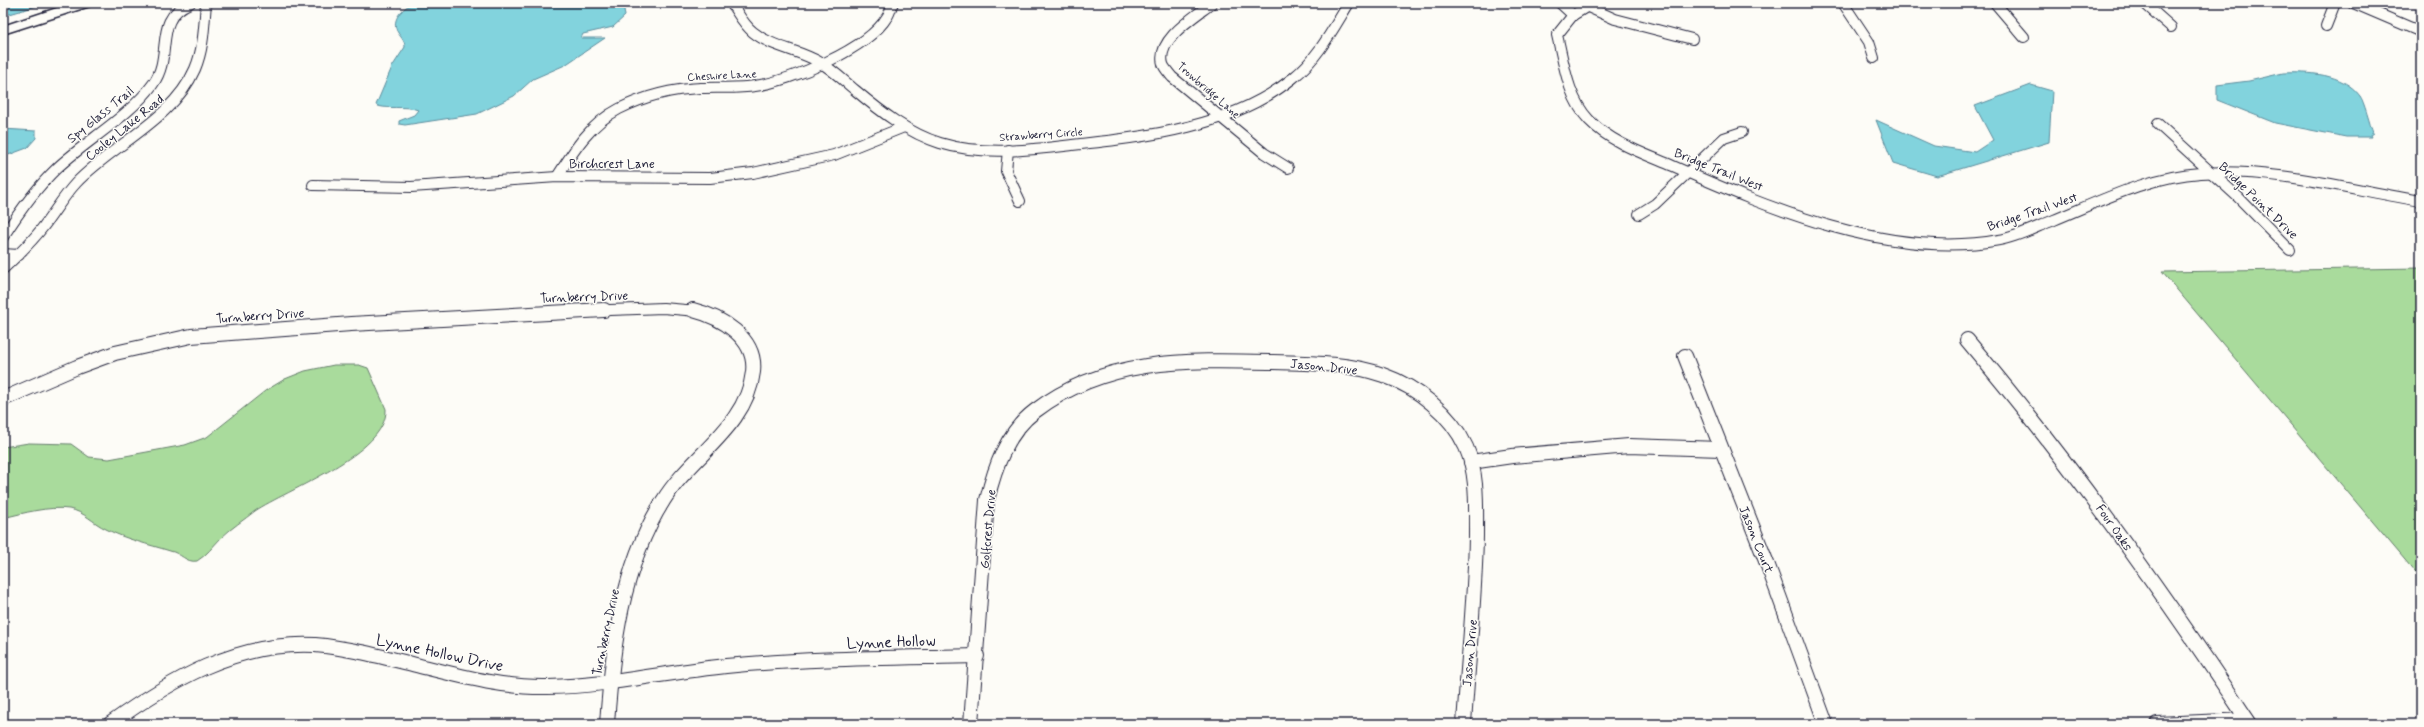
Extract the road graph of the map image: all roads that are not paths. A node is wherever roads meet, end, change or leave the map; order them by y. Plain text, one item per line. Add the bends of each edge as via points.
1 (85, 3) edge
2 (190, 3) edge
3 (206, 3) edge
4 (731, 3) edge
5 (893, 3) edge
6 (1212, 3) edge
7 (1349, 3) edge
8 (1560, 3) edge
9 (1843, 3) edge
10 (1995, 3) edge
11 (2144, 3) edge
12 (2335, 3) edge
13 (2354, 3) edge
14 (1590, 5) edge
15 (1573, 15) junction
16 (2326, 26) dead end
17 (2170, 27) dead end
18 (3, 30) edge
19 (2421, 32) edge
20 (2024, 37) dead end
21 (1692, 39) dead end
22 (1874, 58) dead end
23 (822, 63) junction
24 (1220, 116) junction
25 (2158, 124) dead end
26 (904, 127) junction
27 (1742, 132) dead end
28 (1008, 150) junction
29 (1288, 168) dead end
30 (2208, 171) junction
31 (1688, 173) junction
32 (557, 177) junction
33 (313, 185) dead end
34 (1020, 201) dead end
35 (2421, 201) edge
36 (1639, 214) dead end
37 (3, 237) edge
38 (2290, 250) dead end
39 (3, 254) edge
40 (19, 255) junction
41 (3, 269) edge
42 (1967, 340) dead end
43 (1684, 356) dead end
44 (1208, 361) joint
45 (3, 399) edge
46 (1721, 449) junction
47 (1471, 462) junction
48 (977, 656) junction
49 (806, 661) joint
50 (609, 681) junction
51 (2249, 722) edge
52 (110, 724) edge
53 (607, 724) edge
54 (971, 724) edge
55 (1464, 724) edge
56 (1826, 724) edge
57 (2157, 724) edge

1 - 18 main road
2 - 37 street, Spy Glass Trail via 178,8 169,18 160,68 156,80 146,94 57,168 21,208
3 - 40 street, Cooley Lake Road via 206,25 201,52 193,74 180,97 154,120 119,144 77,183
4 - 23 street, Strawberry Circle via 755,34
5 - 23 street, Cheshire Lane via 886,21 867,39
6 - 24 street, Trowbridge Lane via 1178,30 1164,46 1162,55 1172,78
7 - 24 street, Strawberry Circle via 1323,48 1306,67 1283,86 1240,109
8 - 15 street
9 - 22 street via 1869,42
10 - 20 street
11 - 17 street
12 - 16 street
13 - 19 street
14 - 15 street
14 - 21 street via 1615,19
15 - 31 street, Bridge Trail West via 1558,35 1570,85 1581,110 1606,134
23 - 26 street, Strawberry Circle
23 - 32 street, Cheshire Lane via 792,76 764,84 742,88 680,89 633,103 589,128
24 - 28 street, Strawberry Circle via 1170,132 1131,139
24 - 29 street, Trowbridge Lane via 1264,153
25 - 30 street, Bridge Point Drive
26 - 28 street, Strawberry Circle via 942,144
26 - 32 street, Birchcrest Lane via 834,155 752,173 710,178
27 - 31 street via 1724,138
28 - 34 street via 1006,171
30 - 31 street, Bridge Trail West via 2170,176 2000,240 1969,244 1936,244 1877,236 1796,216
30 - 35 street, Bridge Trail West via 2252,172
30 - 38 street, Bridge Point Drive via 2238,197
31 - 36 street via 1655,204
32 - 33 street, Birchcrest Lane via 411,187
39 - 40 street
40 - 41 street, Cooley Lake Road
42 - 51 street, Four Oaks via 2084,483
43 - 46 street, Jason Court
44 - 47 street, Jason Drive via 1344,366 1384,376 1431,404 1454,425 1466,446
44 - 48 street, Golfcrest Drive via 1145,365 1080,382 1032,413 1015,433 992,476 987,500
45 - 50 street, Turnberry Drive via 102,357 151,343 199,334 622,310 691,310 717,318 734,329 747,345 753,369 749,390 737,416 698,456 663,500 645,536 621,617
46 - 47 street via 1629,446
46 - 56 street, Jason Court via 1768,566
47 - 55 street, Jason Drive via 1476,490 1476,563
48 - 49 street, Lynne Hollow
48 - 54 street, Golfcrest Drive
49 - 50 street, Lynne Hollow Drive via 751,664
50 - 52 street, Lynne Hollow Drive via 585,685 534,687 481,682 369,654 299,645 255,649 218,660 181,676
50 - 53 street, Turnberry Drive
51 - 57 street

